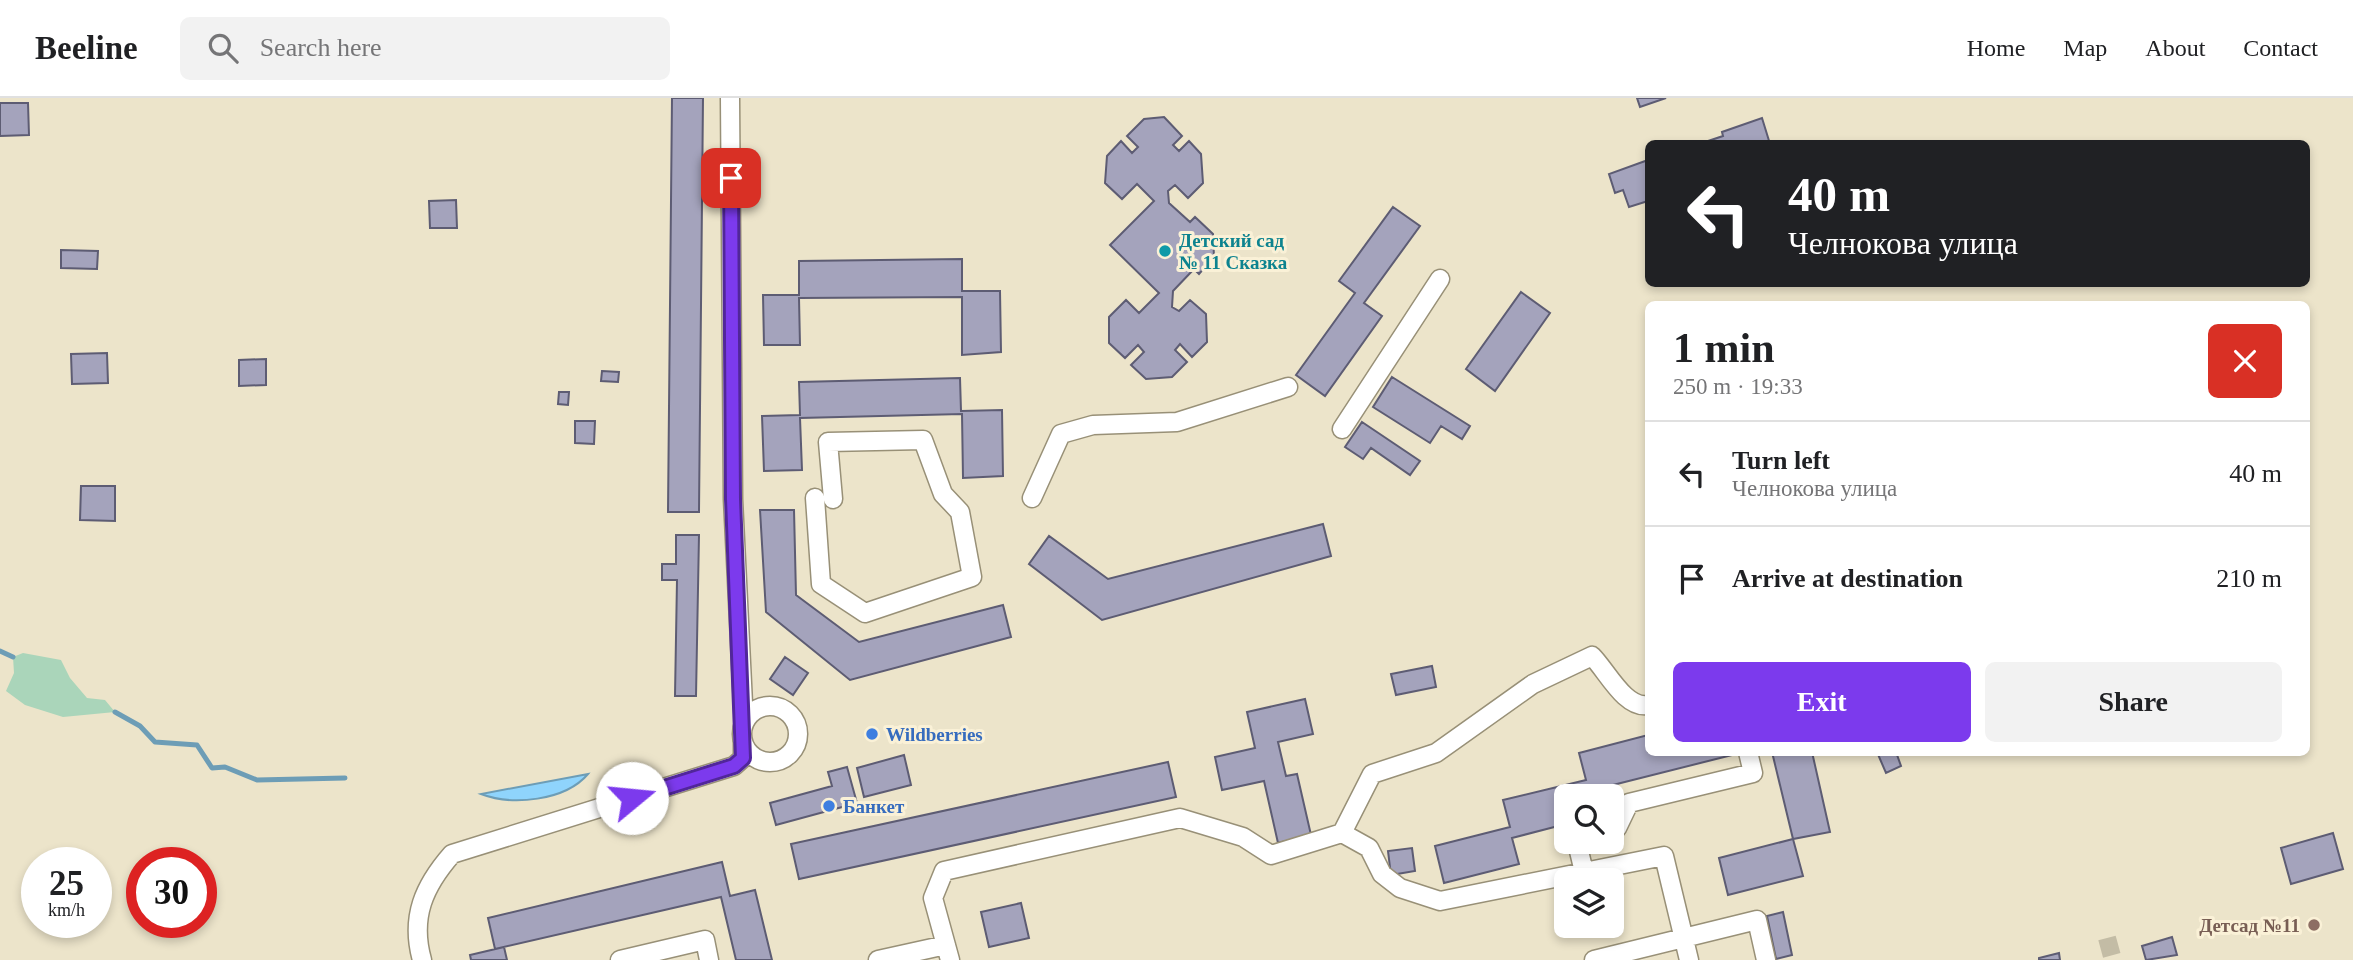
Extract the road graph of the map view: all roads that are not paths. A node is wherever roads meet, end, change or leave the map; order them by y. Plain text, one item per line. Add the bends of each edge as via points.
1 (730, 98) edge
2 (1440, 279) dead end
3 (1288, 387) dead end
4 (1342, 429) dead end
5 (824, 498) joint
6 (1032, 498) dead end
7 (1645, 705) edge
8 (744, 724) junction
9 (743, 743) junction
10 (1749, 756) edge
11 (1624, 813) edge
12 (1342, 833) junction
13 (1604, 868) edge
14 (1554, 878) edge
15 (1684, 938) junction
16 (948, 952) edge
17 (422, 960) edge
18 (620, 960) edge
19 (709, 960) edge
20 (878, 960) edge
21 (1594, 960) edge
22 (1689, 960) edge
23 (1766, 960) edge

1 - 8 street via 733,499
2 - 4 street
3 - 6 street via 1177,422 1093,425 1061,433
5 - 5 street via 821,584 865,613 972,577 960,512 943,494 923,440 828,442
7 - 12 street via 1623,696 1592,656 1533,684 1436,753 1372,774
8 - 9 street
8 - 9 street via 755,710 782,708 795,720 799,739 790,755 772,763 754,758
9 - 17 street via 743,758 734,766 452,855 431,879 419,913
10 - 11 street via 1753,773 1629,803
12 - 14 street via 1369,848 1382,874 1400,888 1440,901
12 - 16 street via 1271,855 1243,837 1180,818 944,871 933,898
13 - 15 street via 1664,856
15 - 21 street
15 - 22 street
15 - 23 street via 1756,920
16 - 20 street
18 - 19 street via 705,940

